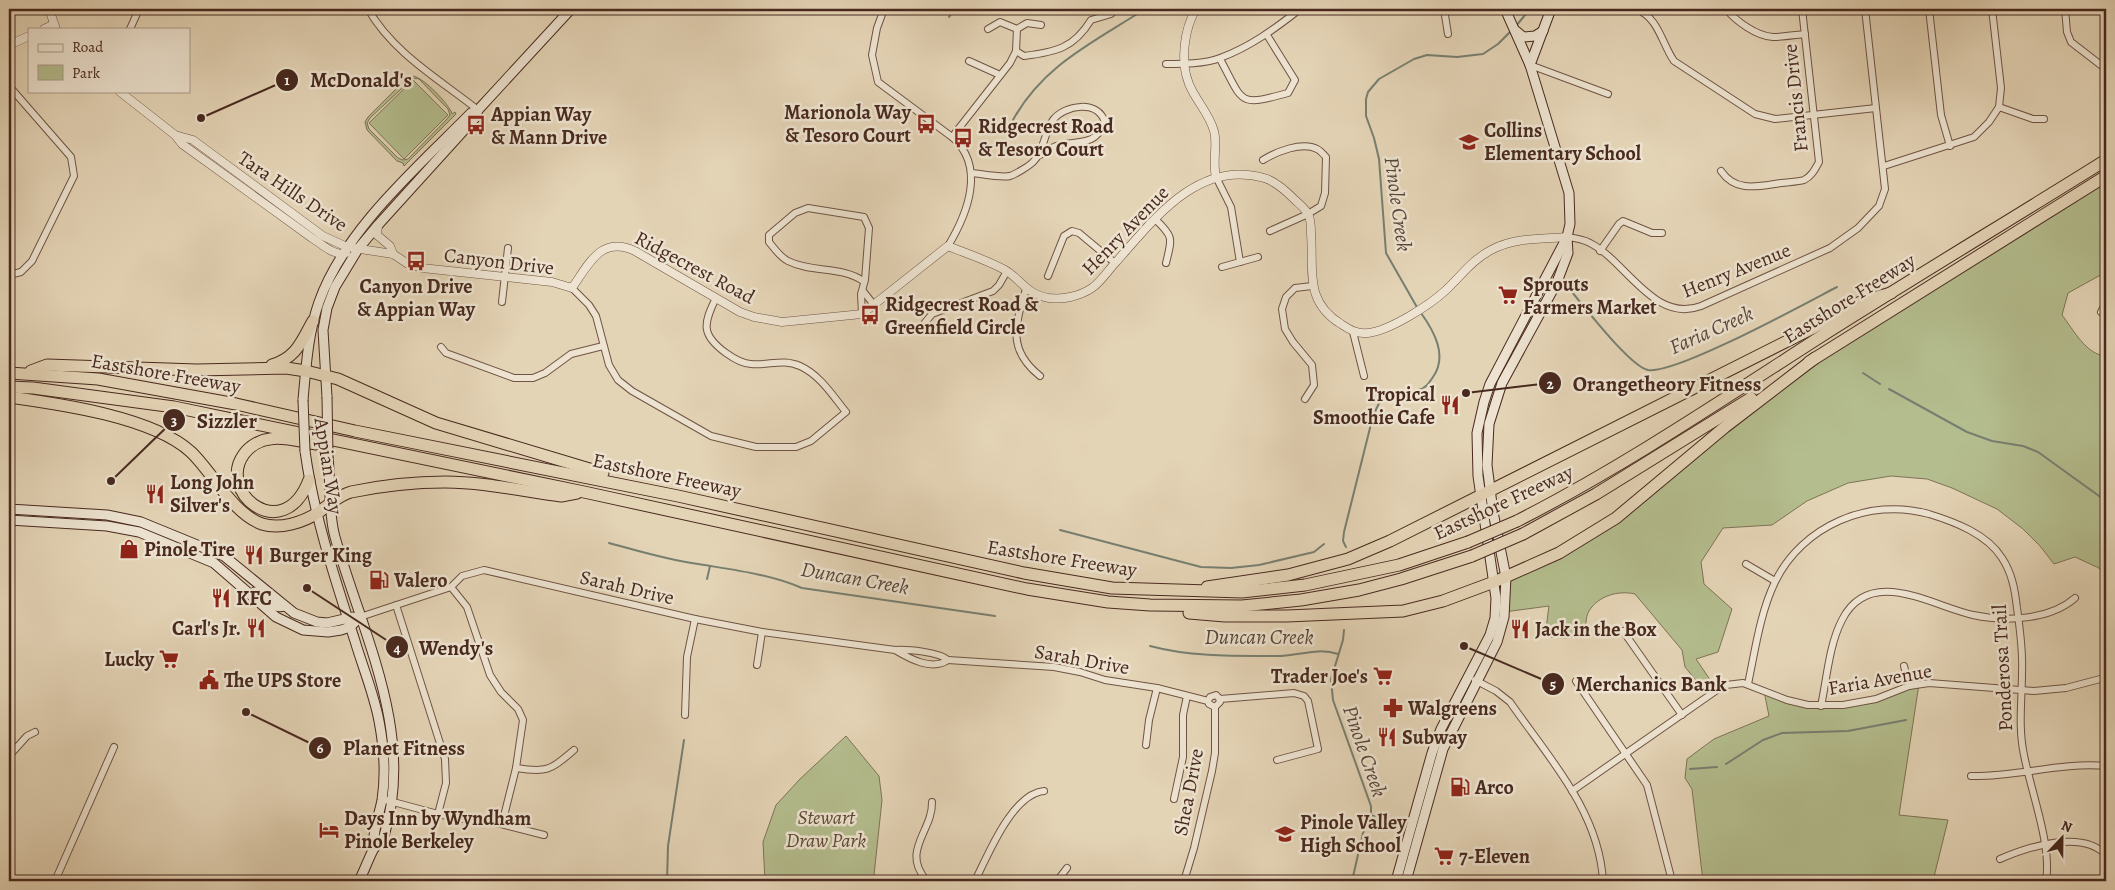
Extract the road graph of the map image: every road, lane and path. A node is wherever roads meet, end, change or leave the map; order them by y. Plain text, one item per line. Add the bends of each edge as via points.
1 (49, 9) edge
2 (139, 9) edge
3 (368, 9) edge
4 (571, 9) edge
5 (884, 9) edge
6 (1117, 9) edge
7 (1196, 9) edge
8 (1300, 9) edge
9 (1444, 9) edge
10 (1505, 9) edge
11 (1551, 9) edge
12 (1636, 9) edge
13 (1726, 9) edge
14 (1802, 9) edge
15 (1865, 9) edge
16 (1930, 9) edge
17 (1992, 9) edge
18 (2065, 9) edge
19 (1041, 25) dead end
20 (55, 26) edge
21 (130, 28) edge
22 (988, 29) dead end
23 (1016, 29) junction
24 (1516, 31) junction
25 (1543, 31) junction
26 (1267, 34) junction
27 (1448, 34) dead end
28 (1805, 34) junction
29 (28, 36) edge
30 (9, 45) edge
31 (1016, 51) junction
32 (1220, 59) junction
33 (968, 61) dead end
34 (1166, 64) dead end
35 (1184, 64) junction
36 (1530, 65) junction
37 (2106, 69) edge
38 (1000, 75) junction
39 (9, 86) edge
40 (120, 92) edge
41 (1608, 94) dead end
42 (1998, 107) junction
43 (1876, 108) junction
44 (478, 110) junction
45 (1814, 115) junction
46 (2044, 119) dead end
47 (175, 135) junction
48 (952, 137) junction
49 (1950, 146) junction
50 (1038, 156) junction
51 (1263, 160) dead end
52 (2106, 160) edge
53 (1884, 166) junction
54 (1721, 171) dead end
55 (972, 173) junction
56 (2106, 176) edge
57 (1216, 177) junction
58 (1308, 214) junction
59 (1155, 219) junction
60 (378, 225) junction
61 (1270, 231) dead end
62 (1662, 233) dead end
63 (1567, 237) junction
64 (323, 246) junction
65 (948, 246) junction
66 (508, 248) dead end
67 (358, 249) junction
68 (344, 251) junction
69 (1600, 251) junction
70 (393, 254) junction
71 (1258, 257) dead end
72 (1240, 262) junction
73 (1115, 263) junction
74 (1166, 263) dead end
75 (337, 264) junction
76 (1222, 267) dead end
77 (1007, 271) junction
78 (9, 275) edge
79 (1048, 276) dead end
80 (506, 277) junction
81 (863, 282) junction
82 (1312, 286) junction
83 (572, 288) junction
84 (1026, 289) junction
85 (863, 292) junction
86 (1891, 292) junction
87 (716, 298) junction
88 (502, 302) dead end
89 (2106, 302) edge
90 (874, 305) junction
91 (862, 314) junction
92 (2106, 315) edge
93 (313, 321) junction
94 (923, 324) dead end
95 (1353, 332) junction
96 (603, 346) junction
97 (441, 347) dead end
98 (1815, 358) junction
99 (247, 370) junction
100 (306, 371) junction
101 (9, 373) edge
102 (27, 373) junction
103 (327, 375) junction
104 (1040, 376) dead end
105 (1364, 376) dead end
106 (9, 387) edge
107 (9, 397) edge
108 (1306, 399) dead end
109 (384, 452) junction
110 (310, 480) junction
111 (1491, 489) junction
112 (584, 492) junction
113 (1480, 494) junction
114 (678, 496) junction
115 (331, 503) junction
116 (9, 509) edge
117 (317, 514) junction
118 (9, 520) edge
119 (1746, 564) dead end
120 (223, 570) junction
121 (1506, 576) junction
122 (1775, 581) junction
123 (1494, 582) junction
124 (257, 584) junction
125 (452, 587) junction
126 (247, 591) junction
127 (1199, 592) junction
128 (2075, 598) dead end
129 (396, 605) junction
130 (1150, 605) junction
131 (284, 606) junction
132 (360, 616) junction
133 (2018, 617) junction
134 (695, 619) junction
135 (349, 622) junction
136 (1623, 631) dead end
137 (762, 632) junction
138 (757, 665) dead end
139 (1904, 666) dead end
140 (2104, 678) dead end
141 (1473, 679) junction
142 (1576, 681) dead end
143 (1748, 684) junction
144 (1909, 686) junction
145 (1157, 688) junction
146 (2021, 691) junction
147 (1188, 696) junction
148 (1220, 700) junction
149 (1208, 701) junction
150 (1821, 706) junction
151 (1215, 707) junction
152 (1682, 715) junction
153 (685, 716) dead end
154 (35, 732) dead end
155 (1146, 745) dead end
156 (114, 747) dead end
157 (574, 750) dead end
158 (1626, 754) junction
159 (9, 756) edge
160 (1277, 760) dead end
161 (2106, 766) edge
162 (516, 768) junction
163 (2027, 772) junction
164 (1972, 776) dead end
165 (1044, 791) dead end
166 (1572, 791) junction
167 (382, 799) junction
168 (1174, 799) dead end
169 (392, 802) junction
170 (932, 802) dead end
171 (438, 814) junction
172 (502, 824) junction
173 (544, 835) dead end
174 (2044, 845) junction
175 (374, 848) junction
176 (2106, 855) edge
177 (2000, 859) dead end
178 (1067, 868) dead end
179 (55, 881) edge
180 (359, 881) edge
181 (927, 881) edge
182 (975, 881) edge
183 (1057, 881) edge
184 (1184, 881) edge
185 (1396, 881) edge
186 (1406, 881) edge
187 (1603, 881) edge
188 (1672, 881) edge
189 (2046, 881) edge

1 - 20 street
2 - 21 street
3 - 44 street via 398,48
4 - 44 main road, Appian Way
5 - 48 street, Ridgecrest Road via 872,55 878,82
6 - 31 street via 1091,20 1082,36 1068,46 1024,56
7 - 35 street via 1186,39
8 - 26 street
9 - 27 street
10 - 24 main road
11 - 25 main road
12 - 45 street via 1656,23 1674,61 1755,114 1775,119
13 - 28 street via 1759,33 1772,37
14 - 28 street, Francis Drive
15 - 43 street, Henry Avenue
16 - 49 street via 1941,115
17 - 42 street via 2001,88
18 - 37 street via 2071,42
19 - 23 street via 1027,23
22 - 23 street via 1000,22
23 - 31 street
24 - 25 main road via 1523,37
24 - 36 main road
25 - 36 main road
26 - 32 street
26 - 32 street via 1295,80 1288,92 1260,100 1242,98
28 - 45 street, Francis Drive
29 - 30 street
31 - 38 street
32 - 35 street
33 - 38 street
34 - 35 street
35 - 57 street via 1188,83 1211,119 1216,136
36 - 41 street
36 - 63 main road via 1570,193
38 - 48 street
39 - 78 street via 71,157 74,176 32,261 21,272
40 - 47 street, Tara Hills Drive
42 - 46 street via 2033,119
42 - 49 street via 1974,137
43 - 45 street
43 - 53 street, Henry Avenue
44 - 60 main road, Appian Way via 476,118
44 - 68 main road, Appian Way via 471,113 390,196
45 - 54 street, Francis Drive via 1819,162 1814,172 1804,180 1750,188 1736,183
47 - 64 street, Tara Hills Drive via 182,144
47 - 68 street, Tara Hills Drive via 193,140
48 - 55 street, Ridgecrest Road via 962,146
49 - 53 street
50 - 50 street via 1056,146 1093,140 1105,123 1103,115 1094,108 1079,107 1058,114 1051,122
50 - 55 street via 1010,176
51 - 58 street via 1275,153 1306,146 1318,149 1326,158 1325,193 1321,206
52 - 86 highway, Eastshore Freeway
53 - 69 street, Henry Avenue via 1885,189 1879,206 1858,228 1830,248 1693,309 1676,310 1662,304
55 - 65 street, Ridgecrest Road via 960,228
56 - 98 highway, Eastshore Freeway
57 - 58 street, Henry Avenue via 1242,174 1266,178 1287,191
57 - 59 street, Henry Avenue via 1171,202
57 - 72 street via 1231,208
58 - 61 street
58 - 82 street
59 - 73 street, Henry Avenue
59 - 74 street via 1170,233
60 - 67 main road, Appian Way
60 - 70 street, Canyon Drive via 377,235 390,246
62 - 69 street via 1652,233 1623,221
63 - 69 street, Henry Avenue via 1589,243
63 - 95 street, Henry Avenue via 1522,240 1493,249 1412,314 1385,329
63 - 111 main road via 1568,253 1557,282 1496,396 1487,445
63 - 113 main road via 1504,356 1484,402 1476,450
64 - 68 street, Tara Hills Drive
64 - 75 street
65 - 77 street, Henry Avenue
65 - 90 street, Ridgecrest Road
66 - 80 street
67 - 68 street, Tara Hills Drive
67 - 70 street, Canyon Drive
67 - 103 main road, Appian Way via 335,287 327,308 323,340
68 - 75 main road, Appian Way
70 - 80 street, Canyon Drive via 422,268
71 - 72 street
72 - 76 street
73 - 79 street via 1072,231 1064,236
73 - 84 street, Henry Avenue via 1092,288 1070,298 1048,298
75 - 93 main road, Appian Way
77 - 84 street, Henry Avenue
77 - 94 street via 992,291 932,314
80 - 83 street, Canyon Drive via 552,282
80 - 88 street
81 - 81 street via 869,228 863,217 808,208 795,213 769,235 769,242 790,262 818,270 852,274
81 - 85 street
82 - 95 street via 1320,307
82 - 108 street via 1295,288 1286,297 1282,309 1284,328 1312,365 1314,385
83 - 87 street, Ridgecrest Road via 598,252 617,245 635,251
83 - 96 street, Canyon Drive via 593,310
84 - 104 street via 1015,334 1017,348 1030,368
85 - 90 street
85 - 91 street
86 - 111 highway via 1862,301
86 - 127 highway, Eastshore Freeway, bridge via 1588,483 1468,542 1399,565 1305,585 1242,592
87 - 91 street, Ridgecrest Road via 747,314 774,321
87 - 96 street, Canyon Drive via 706,323 708,335 715,345 748,364 784,362 805,369 824,385 846,412 811,441 796,447 756,447 718,439 625,386 613,372
89 - 92 street via 2100,312
90 - 91 street, Ridgecrest Road
93 - 99 highway via 292,356
93 - 100 main road, Appian Way
95 - 105 street
96 - 97 street via 570,354 540,376 520,379 446,353
98 - 121 highway via 1725,427 1616,518 1559,554
98 - 130 highway, Eastshore Freeway, bridge via 1596,494 1523,534 1472,556 1359,590 1301,600 1242,606
99 - 100 highway via 286,368
99 - 102 highway via 47,365
100 - 103 highway
100 - 110 main road, Appian Way, bridge via 303,400
101 - 102 highway, Eastshore Freeway
102 - 114 highway, Eastshore Freeway via 98,379 184,394
103 - 114 highway via 436,423 595,471 661,487
103 - 115 main road, Appian Way, bridge
106 - 109 highway, Eastshore Freeway via 174,407
107 - 117 highway via 121,419 178,441 238,507 261,524 284,526
109 - 110 highway via 272,438 254,445 240,459 237,476 242,493 251,504 276,512 296,503
109 - 112 highway, Eastshore Freeway
110 - 117 main road, Appian Way
111 - 113 highway
111 - 121 main road
112 - 115 highway via 561,496 444,482 365,489 345,494
112 - 130 highway, Eastshore Freeway via 1027,589 1069,597
113 - 123 main road
113 - 127 highway via 1348,559 1288,575 1210,586
114 - 127 highway, Eastshore Freeway via 1063,581 1112,588
115 - 117 highway
115 - 132 main road, Appian Way via 334,535
116 - 124 main road via 129,518 213,550
117 - 135 main road, Appian Way
118 - 120 main road via 121,527 189,552
119 - 122 street
120 - 124 main road via 252,586
120 - 126 main road
121 - 123 highway
121 - 141 main road via 1501,631
122 - 133 street, Ponderosa Trail via 1797,550 1828,526 1856,514 1908,510 1972,531 1995,548 2009,572
122 - 143 street, Ponderosa Trail
123 - 130 highway via 1443,601 1403,611 1240,616 1175,612
123 - 141 main road via 1496,606 1493,626
124 - 131 main road
125 - 129 street, Sarah Drive
125 - 134 street, Sarah Drive via 462,576 484,570
125 - 162 street via 467,607 490,676 518,709 523,720
126 - 131 main road via 258,593 273,606
126 - 135 main road via 276,617 303,630 328,632
128 - 133 street via 2055,612
129 - 132 street, Sarah Drive
129 - 171 street via 445,759 446,783
131 - 135 main road via 317,622
132 - 135 main road
132 - 169 main road, Appian Way via 388,712 395,760
133 - 146 street, Ponderosa Trail via 2022,652
133 - 150 street via 1973,615 1902,592 1889,591 1868,596 1857,602 1842,619
134 - 137 street, Sarah Drive
134 - 153 street via 687,657
135 - 167 main road, Appian Way via 379,719 384,760
136 - 152 street
137 - 138 street
137 - 145 street, Sarah Drive via 895,650 931,664 948,660 1054,667 1105,680
139 - 144 street
140 - 146 street, Faria Avenue via 2066,688
141 - 166 street via 1510,702
141 - 185 main road via 1441,729
141 - 186 main road via 1443,750
142 - 158 street
143 - 150 street, Faria Avenue via 1787,700
143 - 152 street, Faria Avenue via 1722,687
144 - 146 street, Faria Avenue via 1929,683
144 - 150 street, Faria Avenue via 1860,703
145 - 147 street, Sarah Drive
145 - 155 street
146 - 163 street, Ponderosa Trail via 2021,732
147 - 149 street, Sarah Drive
147 - 168 street via 1183,715 1183,757
148 - 149 street, Sarah Drive via 1214,695
148 - 151 street
148 - 160 street via 1294,693 1304,696 1308,701 1318,749
149 - 151 street, Sarah Drive
151 - 184 street, Shea Drive via 1212,771
152 - 158 street, Faria Avenue
154 - 159 street
156 - 179 street
157 - 162 street via 552,768 538,771
158 - 166 street, Faria Avenue
158 - 188 street via 1649,790
161 - 163 street via 2077,765
162 - 172 street
163 - 164 street
163 - 174 street, Ponderosa Trail
165 - 182 street via 1036,792 1024,802 1004,825
166 - 187 street via 1590,823
167 - 169 street
167 - 175 main road, Appian Way via 372,838
169 - 171 street
169 - 175 main road, Appian Way via 384,839
170 - 181 street via 932,812 916,853 918,867
171 - 172 street
172 - 173 street
174 - 176 street via 2078,842 2097,848
174 - 177 street
174 - 189 street, Ponderosa Trail
175 - 180 main road, Appian Way
178 - 183 street

